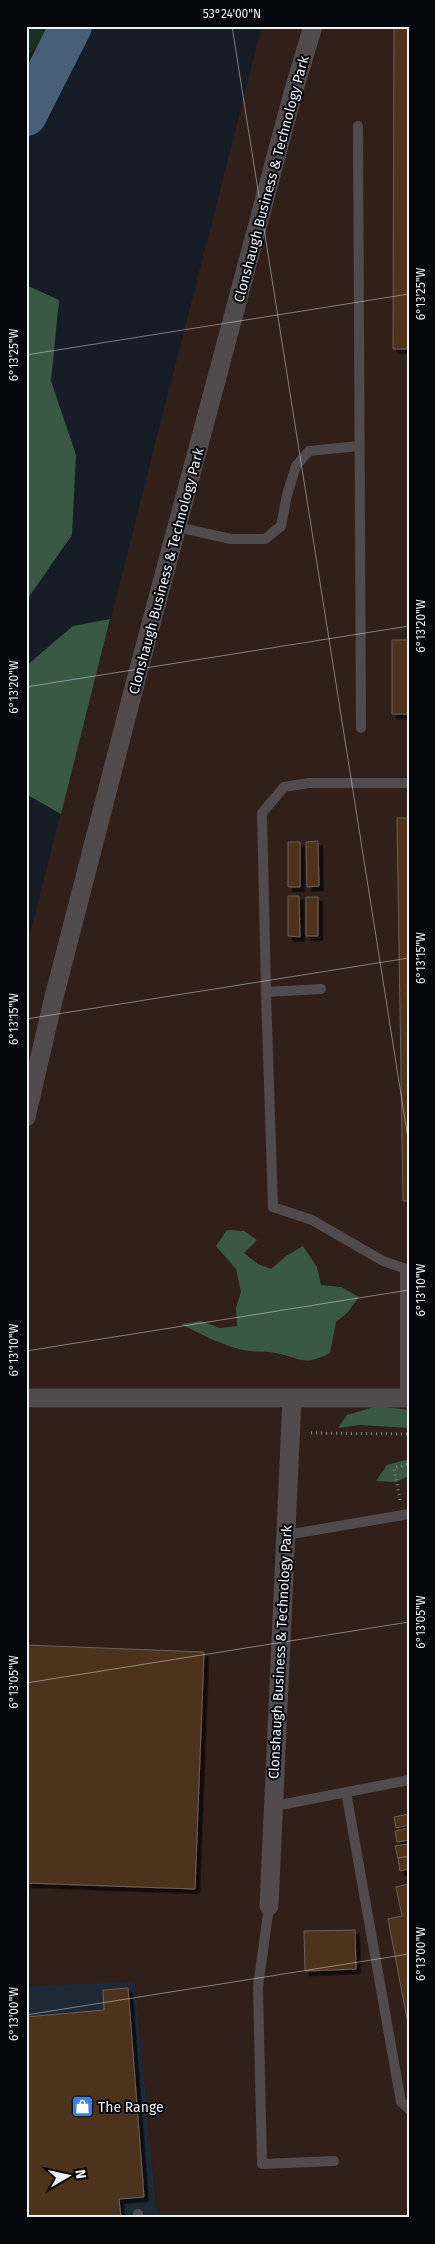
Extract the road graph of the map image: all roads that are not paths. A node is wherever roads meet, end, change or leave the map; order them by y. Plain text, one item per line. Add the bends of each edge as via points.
1 (313, 26) edge
2 (358, 126) dead end
3 (359, 446) junction
4 (177, 527) junction
5 (361, 728) dead end
6 (409, 783) edge
7 (320, 989) dead end
8 (266, 992) junction
9 (26, 1117) edge
10 (407, 1270) edge
11 (26, 1398) edge
12 (292, 1398) junction
13 (407, 1398) edge
14 (406, 1514) edge
15 (286, 1535) junction
16 (409, 1780) edge
17 (346, 1792) junction
18 (273, 1804) junction
19 (269, 1906) joint
20 (409, 2109) edge
21 (334, 2161) dead end

1 - 4 street, Clonshaugh Business & Technology Park
2 - 3 lane
3 - 4 lane via 309,451 296,466 281,526 265,539 231,539
3 - 5 lane
4 - 9 street, Clonshaugh Business & Technology Park via 53,1001
6 - 8 lane via 309,783 284,787 262,813
7 - 8 lane
8 - 10 lane via 274,1207 312,1220 383,1261
10 - 13 lane
11 - 12 street
12 - 13 street
12 - 15 street, Clonshaugh Business & Technology Park
14 - 15 lane
15 - 18 street, Clonshaugh Business & Technology Park
16 - 17 lane
17 - 18 lane
17 - 20 lane via 401,2102
18 - 19 street, Clonshaugh Business & Technology Park
19 - 21 lane via 258,1987 262,2164

